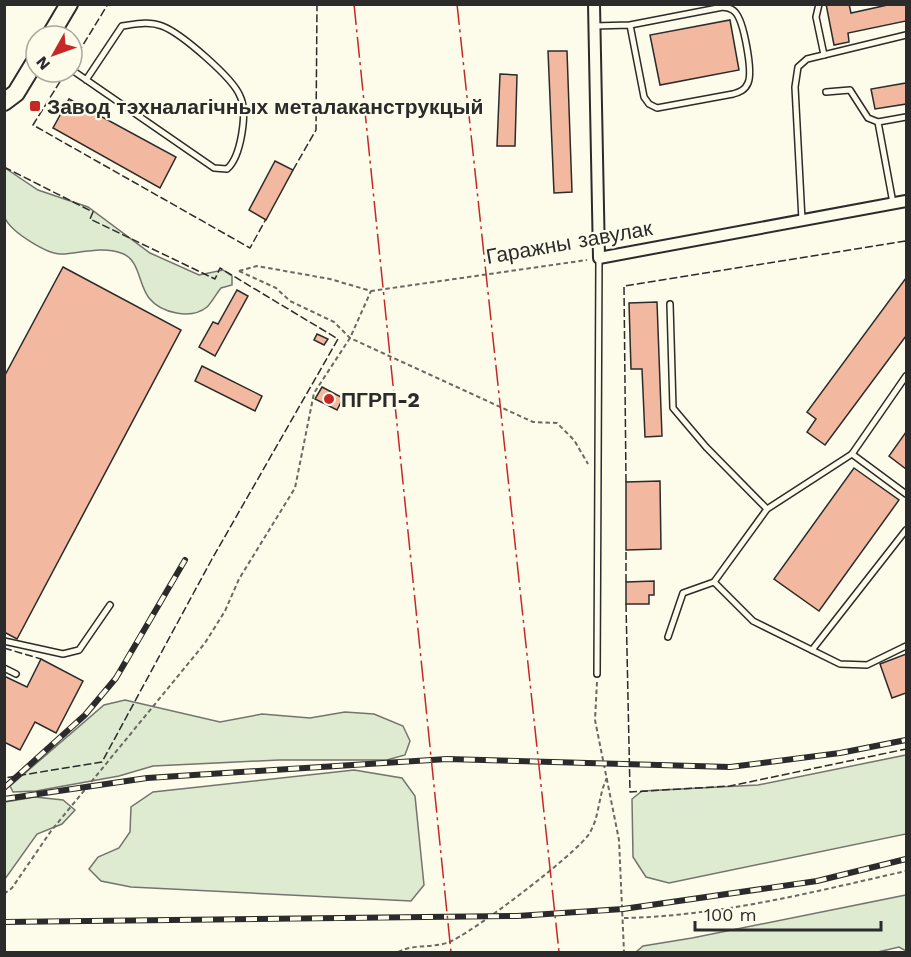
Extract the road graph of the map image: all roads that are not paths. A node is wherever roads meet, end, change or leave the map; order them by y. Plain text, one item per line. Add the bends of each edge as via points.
1 (69, 4) edge
2 (594, 4) edge
3 (819, 4) edge
4 (57, 24) edge
5 (630, 25) junction
6 (594, 26) junction
7 (906, 35) edge
8 (824, 55) junction
9 (24, 80) edge
10 (86, 80) joint
11 (826, 92) dead end
12 (4, 102) edge
13 (906, 117) edge
14 (878, 122) junction
15 (906, 201) edge
16 (893, 203) junction
17 (802, 220) junction
18 (599, 258) junction
19 (670, 304) dead end
20 (906, 376) edge
21 (852, 454) junction
22 (906, 494) edge
23 (767, 509) junction
24 (906, 530) edge
25 (714, 582) junction
26 (110, 605) dead end
27 (668, 637) dead end
28 (4, 641) edge
29 (906, 646) edge
30 (812, 650) junction
31 (4, 668) edge
32 (16, 674) dead end
33 (597, 674) road end

1 - 4 street
2 - 6 street
3 - 8 lane via 816,18
5 - 5 lane via 723,7 733,9 740,18 751,72 748,84 733,94 657,108 644,97
5 - 6 lane
6 - 18 street
7 - 8 lane
8 - 17 lane via 807,59 798,67 795,87
9 - 12 street
10 - 10 lane via 214,168 227,169 235,162 242,139 241,97 225,72 164,27 144,22 122,26
11 - 14 lane via 850,90 868,118
13 - 14 lane
14 - 16 lane
15 - 16 street, Гаражны завулак
16 - 17 street, Гаражны завулак
17 - 18 street, Гаражны завулак
18 - 33 lane
19 - 23 lane via 673,408
20 - 21 lane
21 - 22 lane
21 - 23 lane
23 - 25 lane
24 - 30 lane
25 - 27 lane via 683,593
25 - 30 lane via 753,621
26 - 28 lane via 79,650 63,654
29 - 30 lane via 867,665 840,664
31 - 32 lane

